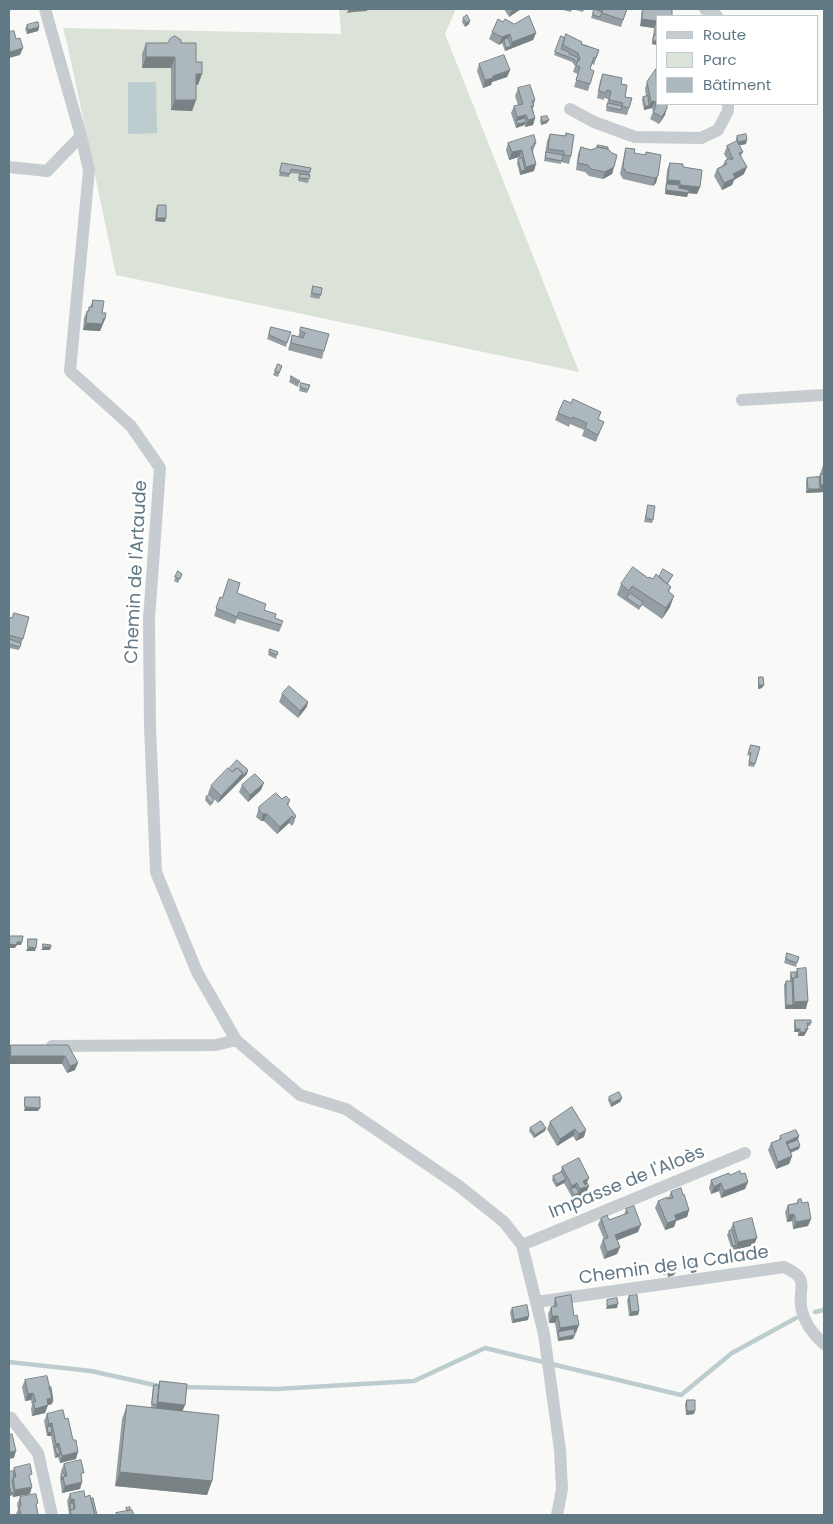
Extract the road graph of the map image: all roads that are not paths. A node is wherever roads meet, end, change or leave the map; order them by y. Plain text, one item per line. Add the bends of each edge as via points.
1 (45, 9) edge
2 (728, 105) edge
3 (570, 109) dead end
4 (81, 136) junction
5 (9, 167) edge
6 (824, 395) edge
7 (742, 400) dead end
8 (236, 1040) junction
9 (36, 1046) edge
10 (745, 1153) dead end
11 (522, 1245) junction
12 (536, 1302) junction
13 (824, 1344) edge
14 (9, 1418) edge
15 (52, 1515) edge
16 (556, 1515) edge

1 - 4 street, Chemin de l'Artaude
2 - 3 street via 718,130 701,138 635,137
4 - 5 street via 47,171
4 - 8 street, Chemin de l'Artaude via 89,170 70,370 131,426 160,468 149,619 156,872 197,972
6 - 7 street
8 - 9 street via 216,1045
8 - 11 street via 300,1095 346,1109 459,1186 504,1222
10 - 11 street, Impasse de l'Aloès
11 - 12 street
12 - 13 street, Chemin de la Calade via 784,1267 797,1273 802,1282 802,1310 813,1335
12 - 16 street via 544,1334 560,1450 562,1489
14 - 15 street via 38,1453

